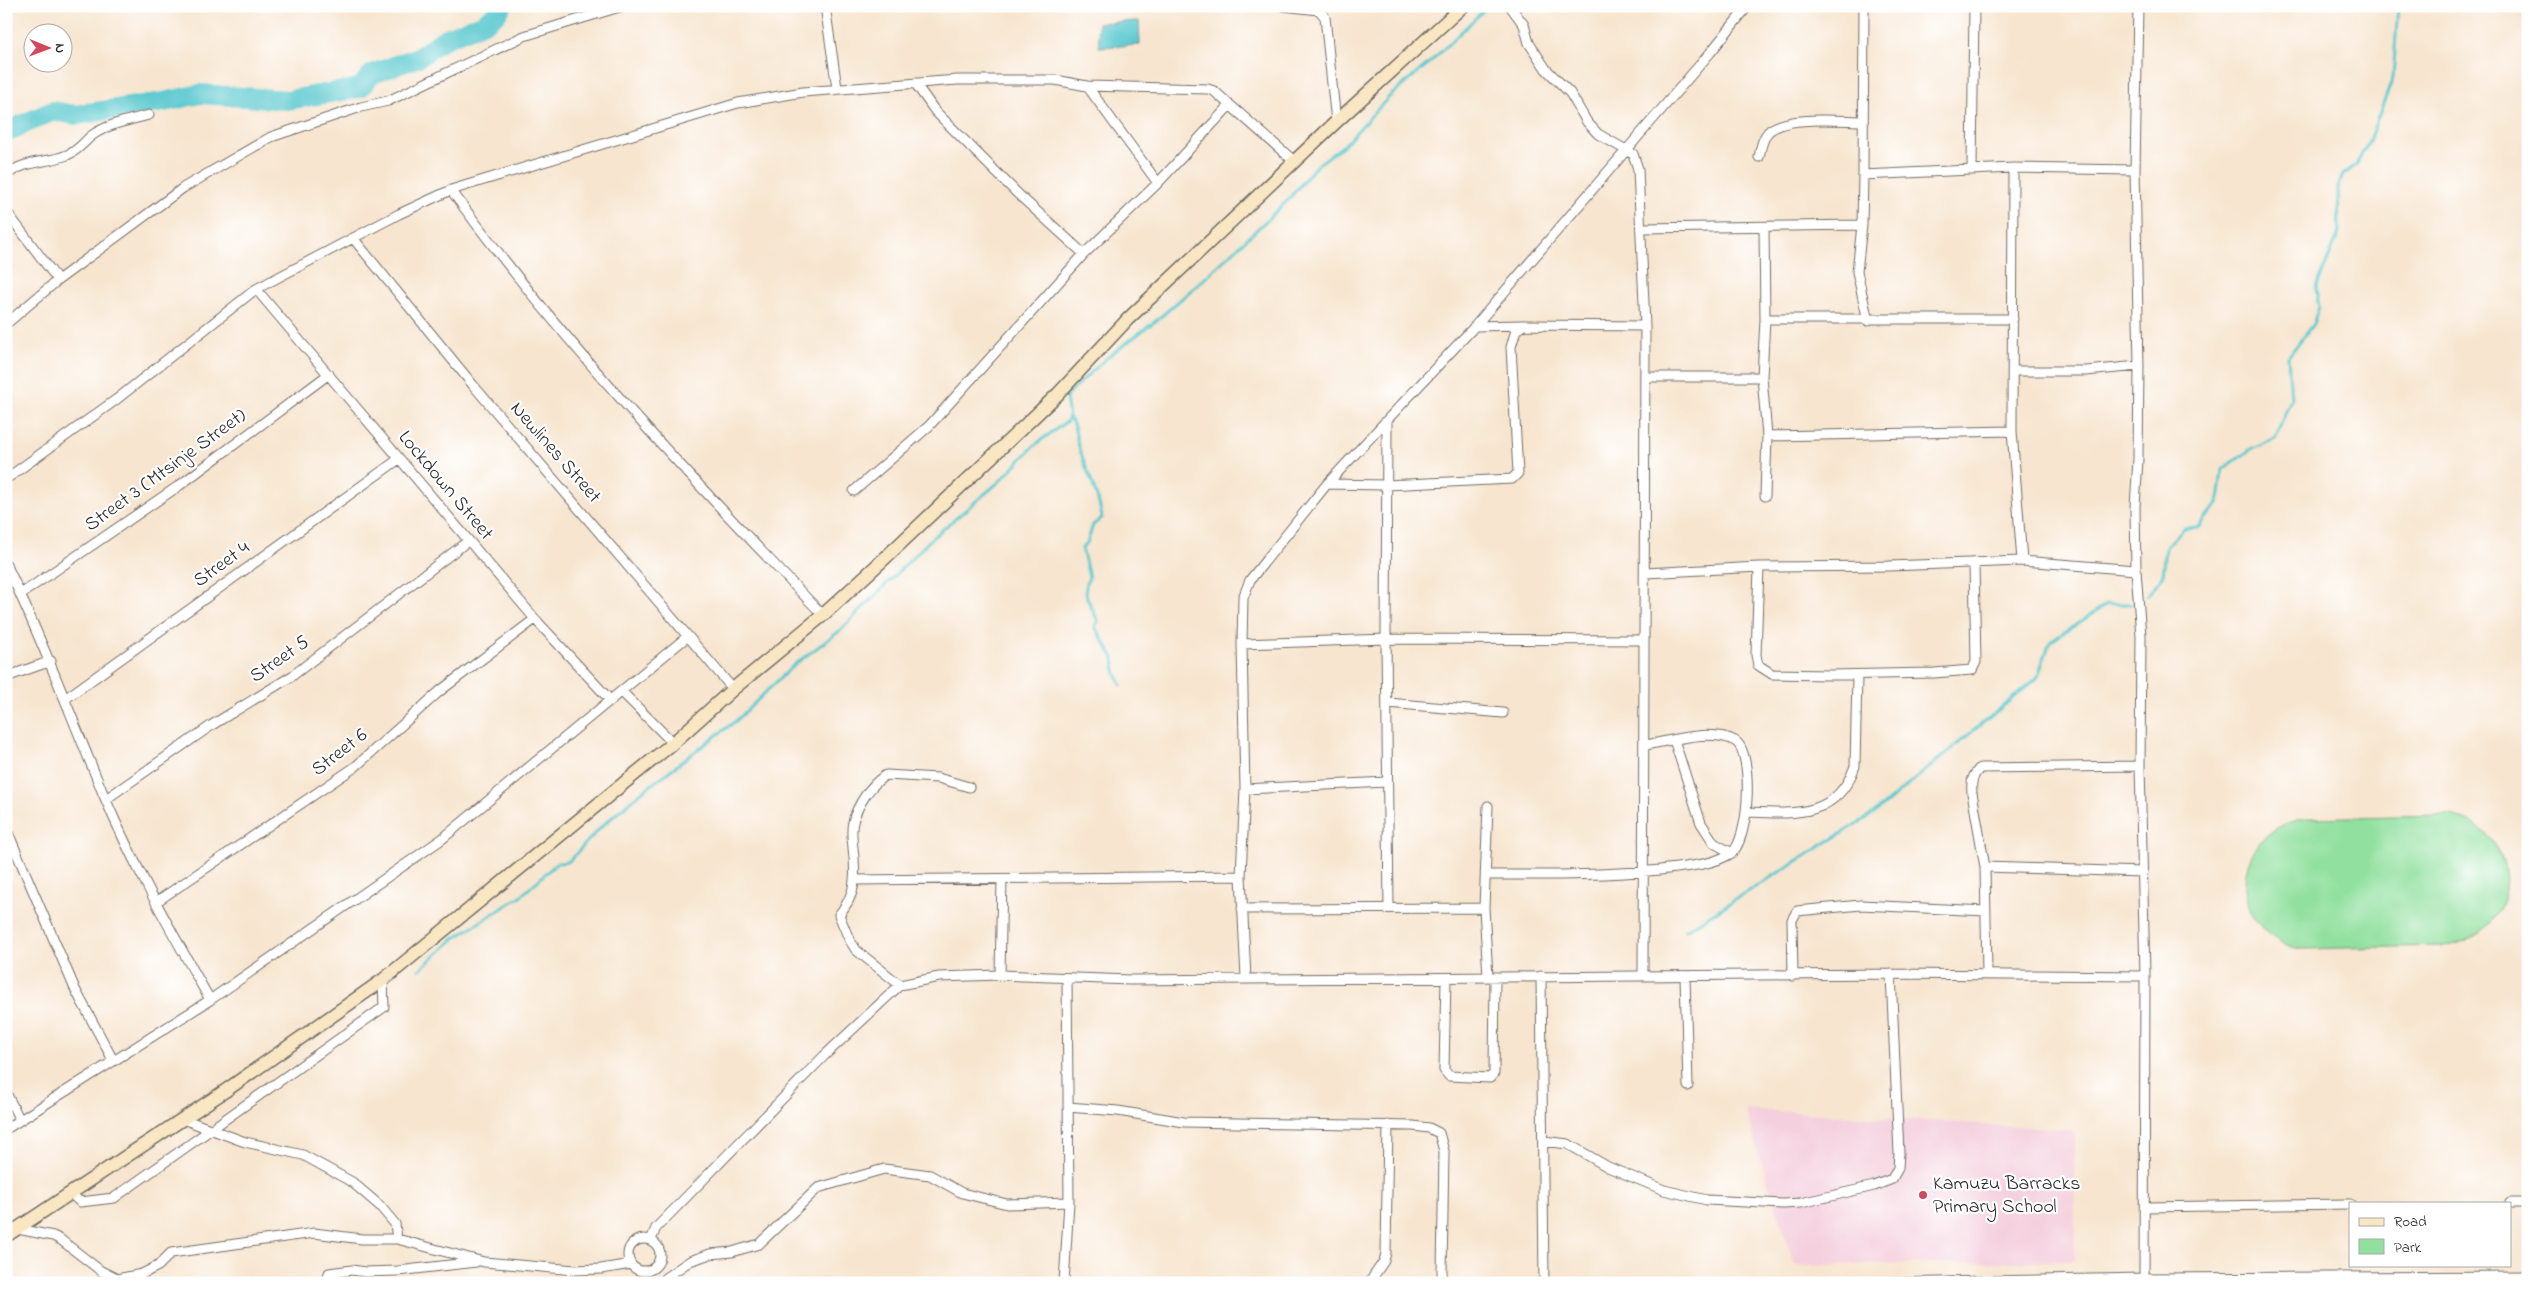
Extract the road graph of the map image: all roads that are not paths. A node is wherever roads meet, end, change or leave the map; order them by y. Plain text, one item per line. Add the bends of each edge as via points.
1 (623, 6) edge
2 (825, 6) edge
3 (1284, 6) edge
4 (1462, 6) edge
5 (1510, 6) edge
6 (1748, 6) edge
7 (1864, 6) edge
8 (1974, 6) edge
9 (2138, 6) edge
10 (915, 83) junction
11 (1087, 86) junction
12 (837, 88) junction
13 (1230, 105) junction
14 (149, 115) dead end
15 (1863, 121) junction
16 (1336, 122) junction
17 (1625, 149) junction
18 (1759, 157) dead end
19 (1295, 162) junction
20 (2013, 168) junction
21 (1972, 169) junction
22 (2135, 170) junction
23 (6, 175) edge
24 (1863, 175) junction
25 (1158, 183) junction
26 (451, 190) junction
27 (6, 211) edge
28 (1862, 225) junction
29 (1764, 227) junction
30 (1642, 228) junction
31 (352, 238) junction
32 (1084, 254) junction
33 (58, 280) junction
34 (256, 289) junction
35 (1765, 319) junction
36 (2013, 319) junction
37 (1868, 320) junction
38 (6, 324) edge
39 (1524, 325) junction
40 (1475, 326) junction
41 (1645, 326) junction
42 (2139, 366) junction
43 (2013, 371) junction
44 (329, 374) junction
45 (1762, 376) junction
46 (1645, 378) junction
47 (1387, 420) junction
48 (2012, 431) junction
49 (1767, 436) junction
50 (399, 459) junction
51 (6, 479) edge
52 (1327, 484) junction
53 (1386, 485) junction
54 (854, 491) dead end
55 (1765, 496) dead end
56 (468, 541) junction
57 (2022, 561) junction
58 (6, 564) edge
59 (1974, 564) junction
60 (1760, 567) junction
61 (2136, 570) junction
62 (1645, 573) junction
63 (21, 594) junction
64 (823, 615) junction
65 (535, 619) junction
66 (688, 636) junction
67 (1386, 639) junction
68 (1643, 640) junction
69 (1242, 644) junction
70 (51, 661) junction
71 (1857, 676) junction
72 (6, 677) edge
73 (733, 689) junction
74 (622, 692) junction
75 (65, 699) junction
76 (611, 701) junction
77 (1388, 703) junction
78 (1503, 713) dead end
79 (1674, 740) junction
80 (672, 743) junction
81 (1645, 745) junction
82 (2140, 766) junction
83 (1386, 782) junction
84 (969, 786) dead end
85 (1245, 789) junction
86 (106, 799) junction
87 (1488, 806) dead end
88 (1746, 812) junction
89 (6, 828) edge
90 (1732, 854) junction
91 (1985, 868) junction
92 (1643, 871) junction
93 (2143, 872) junction
94 (1486, 875) junction
95 (1241, 876) junction
96 (1002, 879) junction
97 (854, 880) junction
98 (156, 902) junction
99 (1389, 908) junction
100 (1484, 908) junction
101 (1242, 909) junction
102 (1986, 911) junction
103 (1891, 974) junction
104 (1986, 974) junction
105 (1000, 975) junction
106 (1541, 976) junction
107 (1643, 976) junction
108 (1685, 976) junction
109 (1793, 976) junction
110 (2145, 976) junction
111 (1491, 977) junction
112 (1067, 978) junction
113 (1246, 978) junction
114 (1446, 978) junction
115 (383, 980) junction
116 (900, 985) junction
117 (210, 1000) junction
118 (113, 1060) junction
119 (1688, 1086) dead end
120 (6, 1093) edge
121 (1068, 1107) junction
122 (183, 1119) junction
123 (20, 1120) junction
124 (1388, 1125) junction
125 (6, 1129) edge
126 (212, 1130) junction
127 (1543, 1142) junction
128 (71, 1194) junction
129 (1069, 1202) junction
130 (2512, 1203) edge
131 (2528, 1203) edge
132 (2349, 1204) edge
133 (2146, 1207) junction
134 (18, 1229) junction
135 (6, 1236) edge
136 (397, 1239) junction
137 (651, 1240) junction
138 (484, 1262) junction
139 (659, 1262) junction
140 (631, 1264) junction
141 (2528, 1276) edge
142 (666, 1280) edge
143 (2144, 1280) edge
144 (117, 1281) edge
145 (326, 1283) edge
146 (1064, 1283) edge
147 (1369, 1283) edge
148 (1444, 1283) edge
149 (1544, 1283) edge
150 (1889, 1283) edge

1 - 33 street via 524,36 388,101 361,106 271,137 183,188
2 - 12 street
3 - 16 street via 1319,10 1325,17
4 - 16 street
5 - 17 street via 1524,25 1529,43 1546,69 1570,93 1587,122 1598,134
6 - 17 street
7 - 15 street
8 - 21 street
9 - 22 street
10 - 11 street via 1055,80
10 - 12 street
10 - 32 street via 935,111
11 - 13 street via 1208,89
11 - 25 street
12 - 26 street via 738,103
13 - 19 street
13 - 25 street
14 - 23 street via 119,122 91,136 82,147 69,154 54,160 33,161
15 - 18 street via 1783,124 1768,132
15 - 24 street
16 - 19 street
17 - 30 street via 1633,154 1636,161
17 - 40 street
19 - 64 street via 1128,319 1058,394
20 - 21 street
20 - 22 street
20 - 36 street
21 - 24 street
22 - 42 street
24 - 28 street
25 - 32 street
26 - 31 street
26 - 64 street via 499,256 555,323 729,519
27 - 33 street
28 - 29 street
28 - 37 street via 1857,272
29 - 30 street
29 - 35 street
30 - 41 street
31 - 34 street
31 - 66 street, Newlines Street
32 - 54 street via 929,426
33 - 38 street
34 - 44 street, Lockdown Street
34 - 51 street via 117,399
35 - 37 street
35 - 45 street
36 - 37 street
36 - 43 street
39 - 40 street
39 - 41 street
39 - 53 street via 1516,330 1511,347 1516,477 1512,480
40 - 47 street
41 - 46 street
42 - 43 street via 2086,371
42 - 61 street
43 - 48 street
44 - 50 street, Lockdown Street
44 - 63 street, Street 3 (Mtsinje Street) via 180,485
45 - 46 street
45 - 49 street
46 - 62 street
47 - 52 street
47 - 53 street
48 - 49 street
48 - 57 street
49 - 55 street
50 - 56 street, Lockdown Street
50 - 75 street, Street 4
52 - 53 street
52 - 69 street via 1250,580 1243,598
53 - 67 street
56 - 65 street, Lockdown Street
56 - 86 street, Street 5 via 292,676
57 - 59 street
57 - 61 street
58 - 63 street
59 - 60 street
59 - 71 street via 1976,662 1972,670
60 - 62 street
60 - 71 street via 1758,665 1772,674
61 - 82 street via 2140,636
62 - 68 street
63 - 70 street
64 - 73 street
65 - 76 street, Lockdown Street
65 - 98 street, Street 6 via 440,692 354,767
66 - 73 street, Newlines Street
66 - 74 street
67 - 68 street
67 - 69 street
67 - 77 street
68 - 81 street
69 - 85 street
70 - 72 street
70 - 75 street
71 - 88 street via 1855,766 1840,792 1824,805 1806,813
73 - 80 street
74 - 76 street
74 - 80 street
75 - 86 street
76 - 117 street via 442,839
77 - 78 street
77 - 83 street
79 - 81 street
79 - 88 street via 1700,736 1736,742 1743,750
79 - 90 street via 1701,823 1714,843
80 - 115 street
81 - 92 street
82 - 91 street via 1980,768 1971,782
82 - 93 street
83 - 85 street
83 - 99 street
84 - 97 street via 938,778 886,775 880,778 853,817
85 - 95 street
86 - 98 street
87 - 94 street
88 - 90 street via 1742,837
89 - 118 street via 75,989
90 - 92 street via 1708,862
91 - 93 street
91 - 102 street
92 - 94 street via 1586,875
92 - 107 street
93 - 110 street
94 - 100 street
95 - 96 street
95 - 101 street
96 - 97 street
96 - 105 street
97 - 116 street via 851,900 839,915 849,939 856,950
98 - 117 street
99 - 100 street
99 - 101 street
100 - 111 street
101 - 113 street
102 - 104 street
102 - 109 street via 1861,904 1797,911 1792,920
103 - 104 street
103 - 109 street
103 - 127 street via 1899,1153 1898,1168 1892,1179 1801,1203 1707,1200 1664,1190 1608,1167 1568,1144
104 - 110 street
105 - 112 street
105 - 116 street via 946,976
106 - 107 street
106 - 111 street
106 - 127 street
107 - 108 street
108 - 109 street
108 - 119 street
110 - 133 street
111 - 114 street
111 - 114 street via 1494,1073 1490,1078 1450,1076 1444,1070
112 - 113 street
112 - 121 street
113 - 114 street
115 - 122 street
115 - 126 street via 384,1007
116 - 137 street via 756,1124 656,1228
117 - 118 street
118 - 123 street
120 - 123 street
121 - 124 street via 1184,1122
121 - 129 street
122 - 126 street
122 - 128 street
123 - 125 street
124 - 147 street via 1386,1253
124 - 148 street via 1429,1128 1442,1138
126 - 128 street via 114,1198 80,1202
126 - 136 street via 245,1142 303,1155 352,1182 395,1224
127 - 149 street
128 - 134 street
129 - 142 street via 1007,1204 962,1193 930,1175 884,1169 818,1188 759,1244 690,1261
129 - 146 street
130 - 131 street
132 - 133 street
133 - 143 street
134 - 135 street
134 - 144 street via 61,1240
136 - 138 street
136 - 144 street via 362,1239 314,1233 171,1253 158,1266
137 - 139 street via 659,1249
137 - 140 street via 643,1239 632,1244 628,1256
138 - 140 street via 575,1270
138 - 145 street via 398,1271 341,1271 329,1273
139 - 140 street via 646,1271
139 - 142 street
141 - 143 street
143 - 150 street

